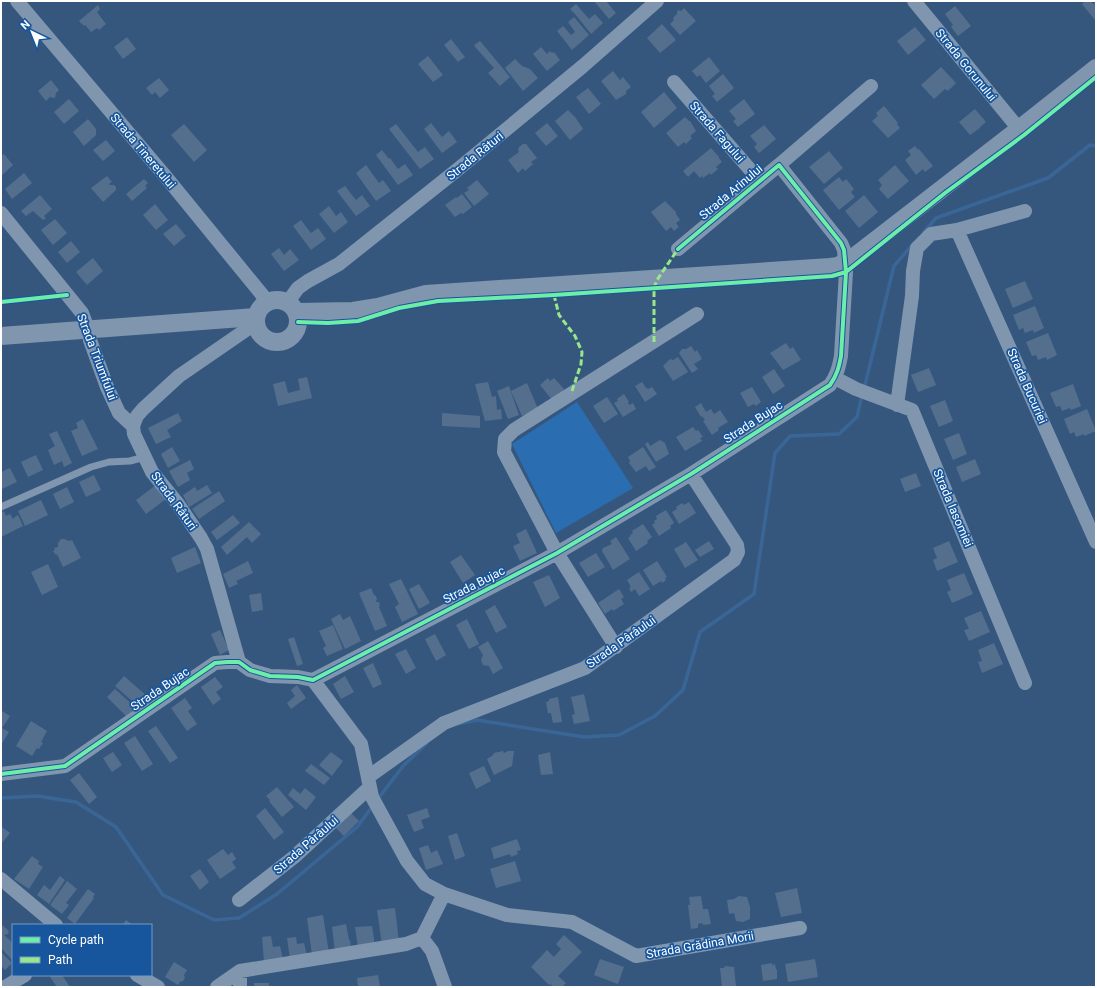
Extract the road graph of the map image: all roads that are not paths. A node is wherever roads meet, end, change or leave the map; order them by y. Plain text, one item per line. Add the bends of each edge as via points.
1 (17, 1) edge
2 (657, 1) edge
3 (914, 1) edge
4 (1096, 68) edge
5 (674, 82) dead end
6 (871, 86) dead end
7 (1019, 129) junction
8 (779, 165) junction
9 (760, 181) junction
10 (1025, 211) dead end
11 (1, 213) edge
12 (958, 230) junction
13 (678, 249) dead end
14 (846, 261) junction
15 (268, 302) junction
16 (292, 307) junction
17 (697, 314) dead end
18 (256, 320) junction
19 (88, 328) junction
20 (1, 336) edge
21 (835, 378) junction
22 (897, 405) junction
23 (133, 426) junction
24 (145, 457) junction
25 (691, 474) junction
26 (1, 507) edge
27 (1096, 542) edge
28 (557, 553) junction
29 (616, 647) junction
30 (239, 662) junction
31 (313, 680) junction
32 (1025, 683) dead end
33 (1, 774) edge
34 (370, 787) junction
35 (1, 879) edge
36 (444, 894) junction
37 (239, 900) dead end
38 (55, 924) edge
39 (800, 928) dead end
40 (422, 938) junction
41 (240, 971) junction
42 (23, 976) edge
43 (139, 976) edge
44 (5, 987) edge
45 (158, 987) edge
46 (217, 987) edge
47 (240, 987) edge
48 (445, 987) edge

1 - 15 street, Strada Tineretului
2 - 16 street, Strada Râturi via 584,66 457,170 339,264 298,288
3 - 7 street, Strada Gorunului
4 - 7 street
5 - 9 street, Strada Fagului
6 - 8 street, Strada Arinului
7 - 14 street
8 - 9 street, Strada Arinului
8 - 14 street, Strada Arinului via 841,244
9 - 13 street, Strada Arinului
10 - 12 street
11 - 19 street, Strada Triumfului via 82,313
12 - 22 street via 931,234 917,248
12 - 27 street, Strada Bucuriei
14 - 16 street via 830,267 426,294 353,311
14 - 21 street via 841,356
15 - 16 street via 281,300
15 - 18 street via 258,310
16 - 18 street via 298,322 294,333 284,341 265,339
17 - 28 street via 514,430 505,439 504,452
18 - 19 street
18 - 23 street via 179,376 143,409
19 - 20 street
19 - 23 street, Strada Triumfului via 107,387 119,413
21 - 22 street, Strada Iasomiei
21 - 25 street, Strada Bujac via 830,384
22 - 32 street, Strada Iasomiei via 912,410
23 - 24 street, Strada Râturi
24 - 26 lane via 92,467
24 - 30 street, Strada Râturi via 152,472 178,504 207,549
25 - 28 street, Strada Bujac
25 - 29 street, Strada Pârâului via 737,545 738,552 728,566
28 - 29 street
28 - 31 street, Strada Bujac
29 - 34 street, Strada Pârâului via 585,668 444,723
30 - 31 street via 250,670 270,676
30 - 33 street, Strada Bujac via 215,663 65,766
31 - 34 street, Strada Grădina Morii via 361,744
34 - 36 street, Strada Grădina Morii via 381,814 407,861 425,884
34 - 37 street, Strada Pârâului via 294,857
35 - 38 street
36 - 39 street, Strada Grădina Morii via 508,915 572,922 636,956
36 - 40 street
40 - 41 street via 406,944
40 - 48 street via 432,951
41 - 46 street
41 - 47 street
42 - 44 street
43 - 45 street

